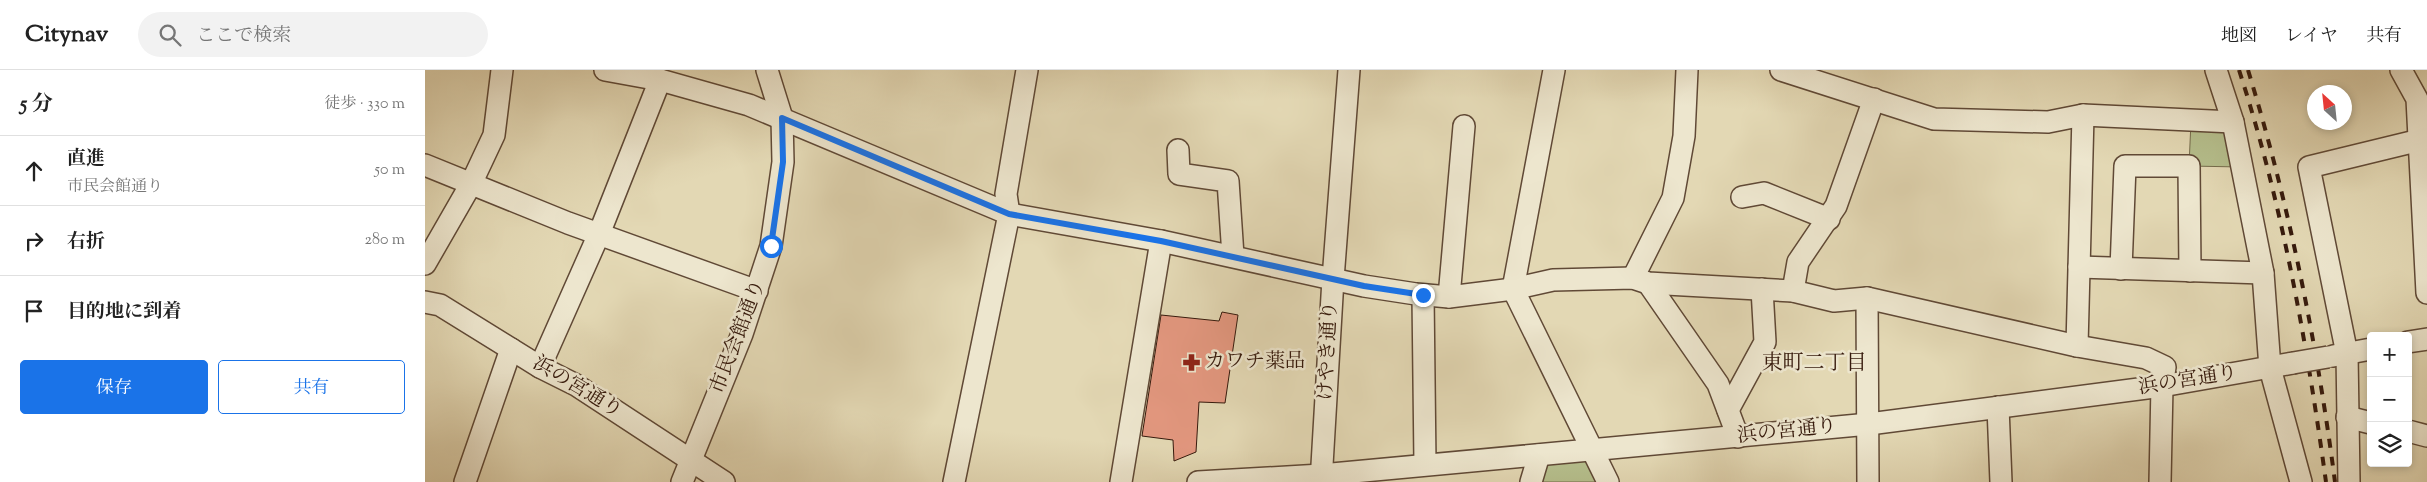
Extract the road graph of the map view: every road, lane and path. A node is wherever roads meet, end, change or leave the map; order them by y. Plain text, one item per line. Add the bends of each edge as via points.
1 (502, 70) edge
2 (605, 70) edge
3 (767, 70) edge
4 (1027, 70) edge
5 (1349, 70) edge
6 (1554, 70) edge
7 (1687, 70) edge
8 (1781, 70) edge
9 (2216, 70) edge
10 (2401, 70) edge
11 (661, 80) junction
12 (2422, 98) edge
13 (1874, 99) junction
14 (2083, 115) junction
15 (782, 118) junction
16 (2233, 122) junction
17 (1464, 126) dead end
18 (2420, 140) junction
19 (1179, 150) dead end
20 (425, 166) edge
21 (471, 184) junction
22 (1742, 197) dead end
23 (1009, 214) junction
24 (1829, 219) junction
25 (599, 234) junction
26 (1161, 241) junction
27 (1233, 256) junction
28 (425, 264) edge
29 (2079, 267) junction
30 (2121, 268) junction
31 (2190, 271) junction
32 (2263, 273) junction
33 (1333, 279) junction
34 (1640, 280) junction
35 (1513, 289) junction
36 (1762, 289) junction
37 (757, 291) junction
38 (1793, 291) junction
39 (2427, 293) edge
40 (1423, 295) junction
41 (1449, 297) junction
42 (1867, 298) junction
43 (425, 302) edge
44 (2427, 339) edge
45 (2412, 341) edge
46 (2077, 346) junction
47 (511, 349) junction
48 (2367, 350) edge
49 (2337, 355) junction
50 (541, 367) junction
51 (2270, 368) junction
52 (2162, 386) junction
53 (1998, 407) junction
54 (1727, 410) junction
55 (2347, 417) junction
56 (2367, 422) edge
57 (1869, 424) junction
58 (2412, 433) edge
59 (2427, 436) edge
60 (1738, 437) junction
61 (1593, 450) junction
62 (1539, 455) junction
63 (691, 460) junction
64 (1425, 464) junction
65 (1321, 478) edge
66 (465, 482) edge
67 (683, 482) edge
68 (725, 482) edge
69 (954, 482) edge
70 (1121, 482) edge
71 (1199, 482) edge
72 (1531, 482) edge
73 (1607, 482) edge
74 (1868, 482) edge
75 (2001, 482) edge
76 (2160, 482) edge
77 (2301, 482) edge
78 (2349, 482) edge

1 - 21 street via 494,135
2 - 11 street
3 - 15 street, 市民会館通り
4 - 23 street via 1005,194
5 - 33 street, けやき通り
6 - 35 street
7 - 34 street via 1684,136 1673,198
8 - 13 street
9 - 16 street
10 - 12 street
11 - 15 street via 749,105
11 - 25 street
12 - 18 street
13 - 14 street via 1933,119 2048,122
13 - 24 street
14 - 16 street
14 - 29 street
15 - 23 street
15 - 37 street, 市民会館通り via 783,162 779,199 771,246
16 - 32 street
17 - 41 street
18 - 39 street
18 - 49 street via 2309,167
19 - 27 street via 1179,174 1228,181
20 - 21 street
21 - 25 street
21 - 28 street
22 - 24 street via 1764,194
23 - 26 street
23 - 69 street
24 - 38 street via 1798,262
25 - 37 street
25 - 50 street
26 - 27 street
26 - 70 street
27 - 33 street
29 - 30 street
29 - 46 street
30 - 31 street
30 - 31 street via 2125,166 2189,166
31 - 32 street
32 - 51 street
33 - 40 street
33 - 65 street, けやき通り
34 - 35 street via 1553,280
34 - 36 street
34 - 54 street via 1717,384
35 - 41 street
35 - 61 street
36 - 38 street
36 - 54 street via 1765,342
37 - 63 street, 市民会館通り
38 - 42 street via 1834,301
40 - 41 street
40 - 64 street
42 - 46 street
42 - 57 street
43 - 47 street, 浜の宮通り via 440,305
44 - 45 street
46 - 52 street via 2146,358 2165,367
47 - 50 street, 浜の宮通り
47 - 66 street
48 - 49 street, 浜の宮通り
49 - 51 street, 浜の宮通り, bridge
49 - 55 street
50 - 63 street, 浜の宮通り via 576,385
51 - 52 street, 浜の宮通り
51 - 77 street
52 - 53 street, 浜の宮通り
52 - 76 street
53 - 57 street, 浜の宮通り
53 - 75 street
54 - 60 street
55 - 56 street
55 - 78 street
57 - 60 street, 浜の宮通り
57 - 74 street
58 - 59 street
60 - 61 street, 浜の宮通り
61 - 62 street, 浜の宮通り
61 - 73 street
62 - 64 street, 浜の宮通り
62 - 72 street
63 - 67 street, 市民会館通り
63 - 68 street, 浜の宮通り
64 - 65 street, 浜の宮通り
65 - 71 street, 浜の宮通り

